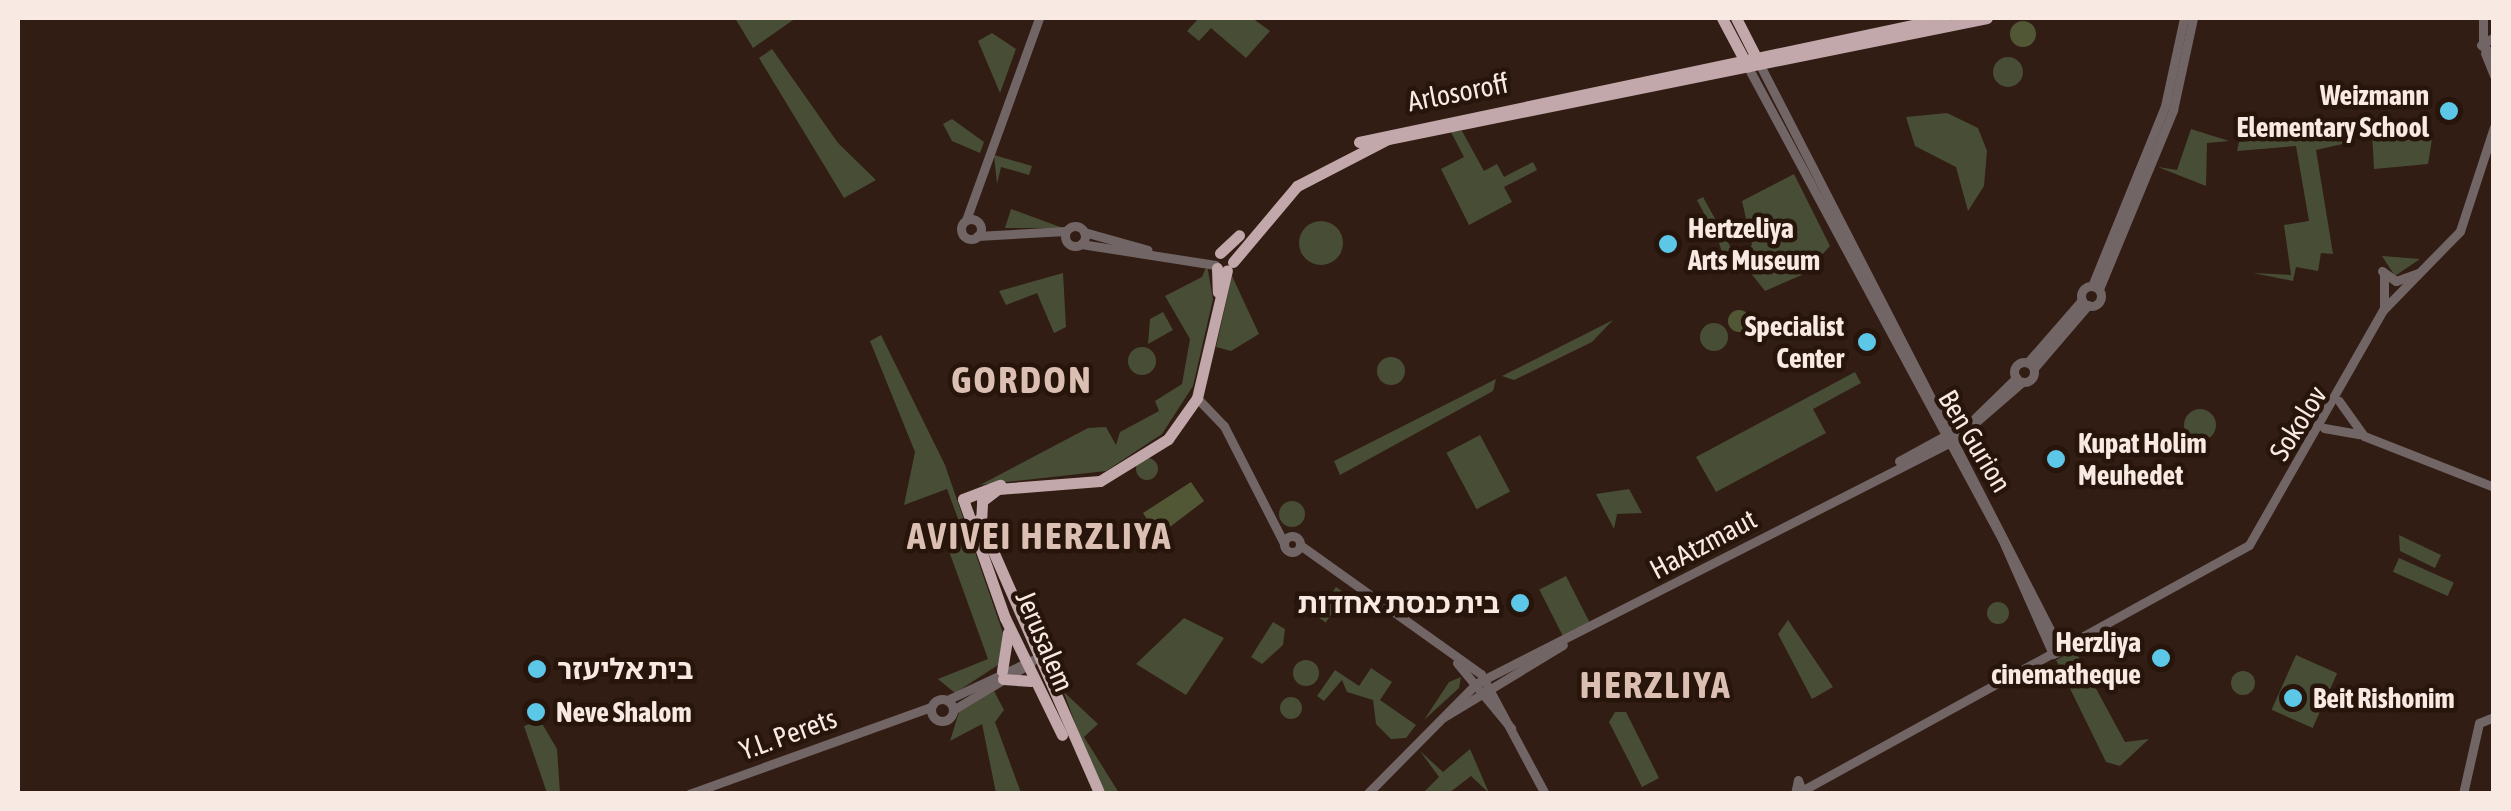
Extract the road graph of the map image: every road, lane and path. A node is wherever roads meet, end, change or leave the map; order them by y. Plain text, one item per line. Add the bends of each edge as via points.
1 (1038, 18) edge
2 (1722, 18) edge
3 (1736, 18) edge
4 (1946, 18) edge
5 (1987, 18) edge
6 (2184, 18) edge
7 (2193, 18) edge
8 (2483, 18) edge
9 (2494, 35) edge
10 (2487, 50) edge
11 (1757, 67) junction
12 (2494, 75) edge
13 (2494, 127) edge
14 (1813, 190) junction
15 (1829, 195) junction
16 (976, 200) junction
17 (966, 220) junction
18 (978, 228) junction
19 (1084, 232) junction
20 (1066, 235) junction
21 (1081, 244) junction
22 (1148, 250) junction
23 (1853, 255) junction
24 (1222, 262) junction
25 (2431, 266) junction
26 (2096, 287) junction
27 (2085, 302) junction
28 (2383, 310) junction
29 (2031, 365) junction
30 (2019, 380) junction
31 (1197, 398) junction
32 (2340, 402) junction
33 (1210, 413) junction
34 (2324, 428) junction
35 (1175, 432) junction
36 (2364, 436) junction
37 (1948, 438) junction
38 (2494, 487) edge
39 (998, 489) junction
40 (966, 497) junction
41 (981, 523) junction
42 (2020, 584) junction
43 (1005, 618) junction
44 (2046, 620) junction
45 (2060, 647) junction
46 (1447, 653) junction
47 (1029, 662) junction
48 (1476, 670) junction
49 (1504, 674) junction
50 (1002, 675) junction
51 (1483, 684) junction
52 (1037, 688) junction
53 (1462, 697) junction
54 (1495, 700) junction
55 (950, 705) junction
56 (933, 713) junction
57 (2494, 717) edge
58 (1797, 791) edge
59 (1100, 793) edge
60 (689, 794) edge
61 (1367, 794) edge
62 (1376, 794) edge
63 (1545, 794) edge
64 (1780, 794) edge
65 (2463, 794) edge

1 - 16 street
2 - 11 main road, Ben Gurion
3 - 11 main road, Ben Gurion
4 - 11 main road
5 - 11 main road
6 - 26 street via 2164,106
7 - 26 street via 2174,110
8 - 9 street
8 - 10 street
9 - 10 street
10 - 12 street
11 - 14 street, Ben Gurion
11 - 15 street, Ben Gurion
11 - 24 main road, Arlosoroff via 1388,138 1297,186
13 - 25 street via 2460,231
14 - 15 street
14 - 23 street, Ben Gurion
15 - 23 street, Ben Gurion via 1853,240
16 - 17 street
16 - 18 street
17 - 18 street
17 - 18 street via 963,235
18 - 20 street
19 - 20 street
19 - 21 street
19 - 22 street
20 - 21 street
21 - 22 street
22 - 24 street
23 - 37 street, Ben Gurion
24 - 31 main road, Arlosoroff
24 - 40 main road, Arlosoroff via 1193,397 1168,433 1098,476
25 - 28 street
25 - 28 street via 2403,280 2382,271
26 - 27 street
26 - 27 street via 2099,302
27 - 29 street
28 - 32 street, Sokolov
29 - 30 street
29 - 30 street via 2016,365
30 - 37 street, HaAtzmaut
31 - 33 street
31 - 35 main road, Arlosoroff
32 - 34 street, Sokolov
32 - 36 street
32 - 45 street, Sokolov via 2249,545
33 - 35 street via 1196,412
33 - 46 street via 1286,540
34 - 36 street
34 - 45 street, Sokolov via 2244,553
35 - 39 main road, Arlosoroff via 1111,478
36 - 38 street
37 - 42 street, Ben Gurion
37 - 44 street, Ben Gurion
37 - 49 street, HaAtzmaut
39 - 40 main road, Arlosoroff
39 - 41 main road via 981,502
40 - 41 main road, Jerusalem
40 - 43 main road, Jerusalem
41 - 47 main road, Jerusalem
42 - 44 street
42 - 45 street, Ben Gurion
43 - 47 main road, Jerusalem
43 - 50 main road
44 - 45 street, Ben Gurion
45 - 58 street, Sokolov
46 - 48 street
46 - 51 street
46 - 53 street via 1467,683
47 - 50 street
47 - 52 main road, Jerusalem
47 - 59 main road, Jerusalem
48 - 49 street
48 - 51 street
49 - 51 street, HaAtzmaut
49 - 54 street
50 - 52 main road via 1024,676
50 - 55 street
51 - 53 street, HaAtzmaut
51 - 54 street
52 - 59 main road, Jerusalem
53 - 54 street
53 - 61 street, HaAtzmaut
53 - 62 street, HaAtzmaut
54 - 63 street
55 - 56 street
55 - 56 street
56 - 60 street, Y.L. Perets via 902,716
57 - 65 street via 2479,723
58 - 64 street, Sokolov

